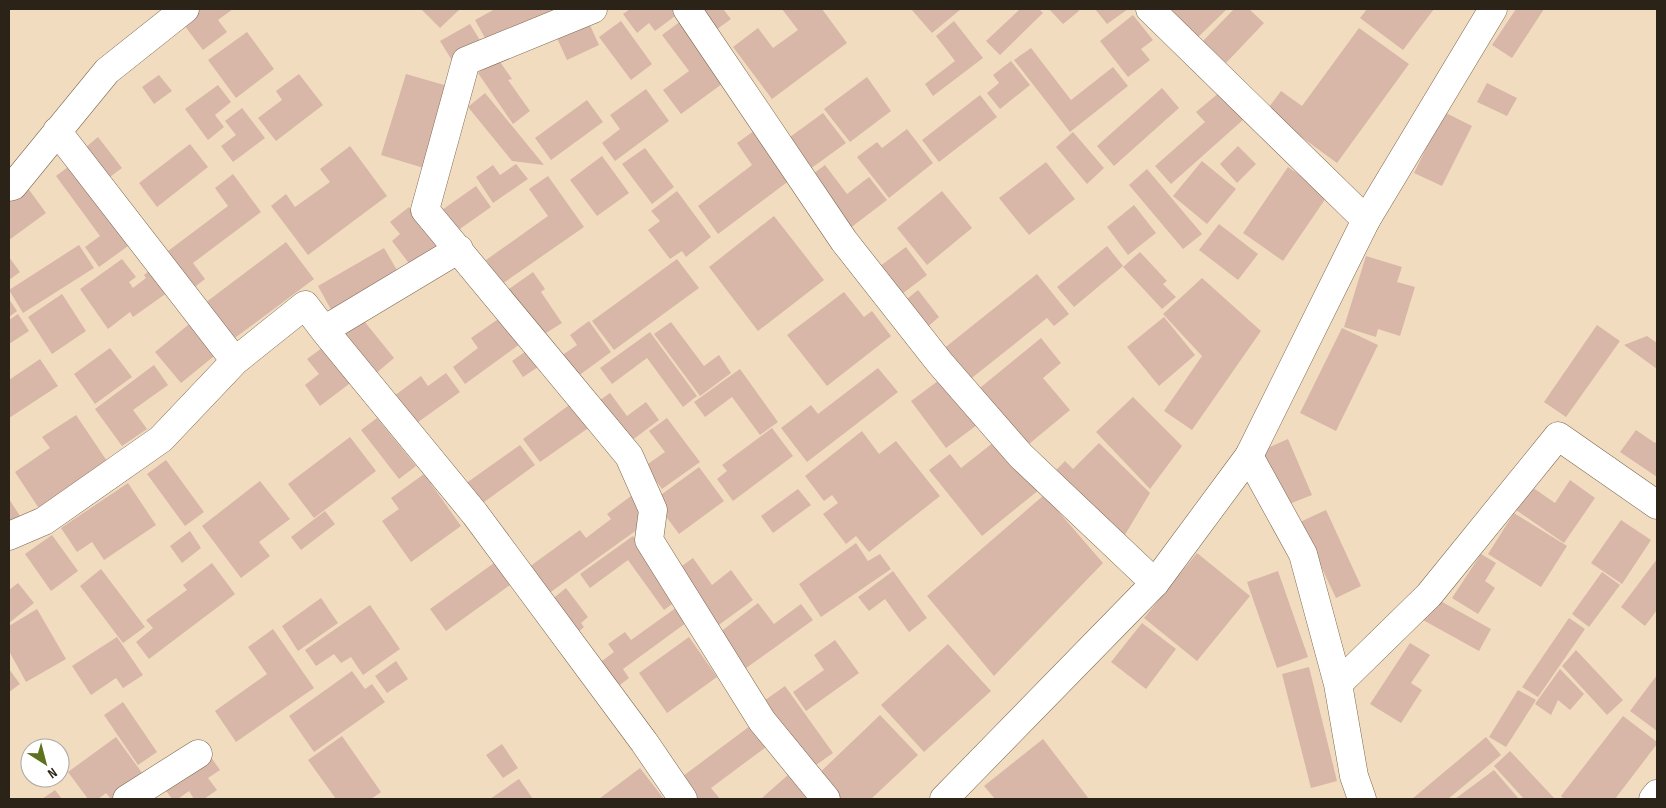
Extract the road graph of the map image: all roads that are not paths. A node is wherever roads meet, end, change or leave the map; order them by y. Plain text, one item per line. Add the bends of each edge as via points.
1 (185, 9) edge
2 (593, 9) edge
3 (687, 9) edge
4 (1150, 9) edge
5 (1493, 9) edge
6 (57, 131) junction
7 (9, 187) edge
8 (1366, 220) junction
9 (459, 249) junction
10 (324, 330) junction
11 (235, 361) junction
12 (1249, 456) junction
13 (1657, 505) edge
14 (9, 536) edge
15 (1155, 583) junction
16 (1338, 684) junction
17 (198, 754) dead end
18 (1657, 794) edge
19 (127, 799) edge
20 (683, 799) edge
21 (826, 799) edge
22 (944, 799) edge
23 (1362, 799) edge
24 (1653, 799) edge

1 - 6 street via 107,71
2 - 9 street via 466,61 425,210
3 - 15 street via 844,241 940,363 1021,456
4 - 8 street
5 - 8 street
6 - 7 street
6 - 11 street
8 - 12 street
9 - 10 street
9 - 21 street via 629,456 654,510 648,540 762,721
10 - 11 street via 305,305
10 - 20 street via 475,514
11 - 14 street via 161,438 44,522
12 - 15 street
12 - 16 street via 1303,554
13 - 16 street via 1558,436 1429,595
15 - 22 street
16 - 23 street via 1354,776
17 - 19 street
18 - 24 street

